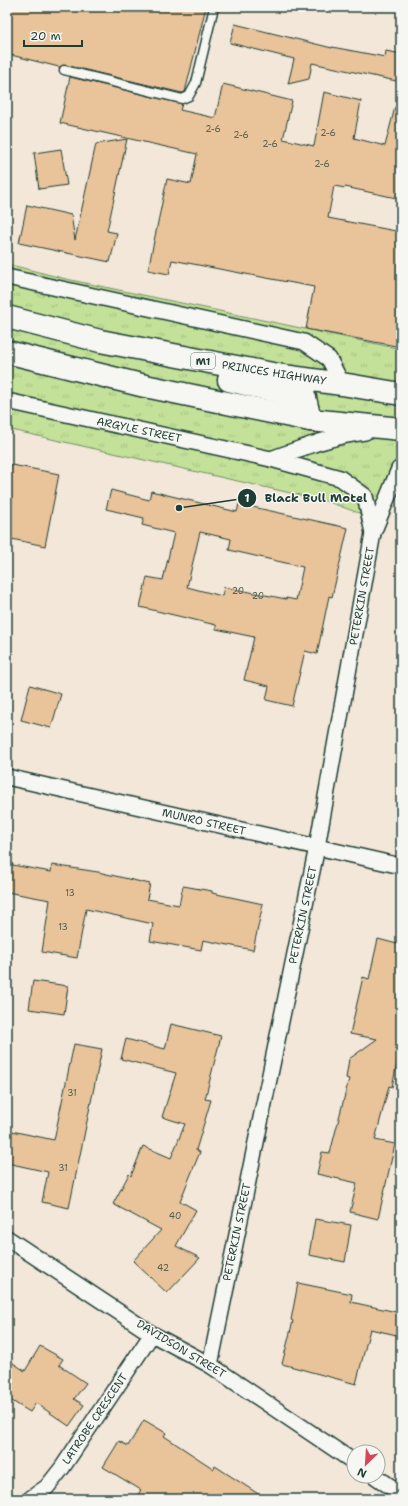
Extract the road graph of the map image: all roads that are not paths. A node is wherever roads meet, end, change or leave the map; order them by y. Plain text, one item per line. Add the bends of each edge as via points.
1 (214, 7) edge
2 (64, 70) dead end
3 (7, 277) edge
4 (7, 317) edge
5 (100, 341) junction
6 (7, 352) edge
7 (342, 384) junction
8 (401, 394) edge
9 (7, 401) edge
10 (310, 420) junction
11 (401, 425) edge
12 (310, 446) junction
13 (271, 459) junction
14 (401, 468) edge
15 (373, 533) junction
16 (7, 777) edge
17 (317, 848) junction
18 (401, 866) edge
19 (7, 1238) edge
20 (152, 1334) junction
21 (210, 1365) junction
22 (346, 1457) edge
23 (386, 1484) edge
24 (401, 1494) edge
25 (30, 1499) edge

1 - 2 lane via 196,83 189,96 182,99
3 - 7 street via 304,342 329,359
4 - 5 highway, PRINCES HIGHWAY / M1
5 - 7 highway, PRINCES HIGHWAY / M1 via 283,376
5 - 10 highway via 155,362 305,398
6 - 10 highway via 145,386
7 - 8 highway, PRINCES HIGHWAY / M1
9 - 13 street, ARGYLE STREET
10 - 11 highway
10 - 12 street
11 - 12 street via 346,435
12 - 13 street
13 - 15 street, ARGYLE STREET via 340,478 365,496
14 - 15 street, PETERKIN STREET
15 - 17 street, PETERKIN STREET
16 - 17 street, MUNRO STREET
17 - 18 street, MUNRO STREET
17 - 21 street, PETERKIN STREET
19 - 20 street, DAVIDSON STREET
20 - 21 street, DAVIDSON STREET
20 - 25 street, LATROBE CRESCENT via 62,1468 47,1487
21 - 22 street, DAVIDSON STREET
23 - 24 street

